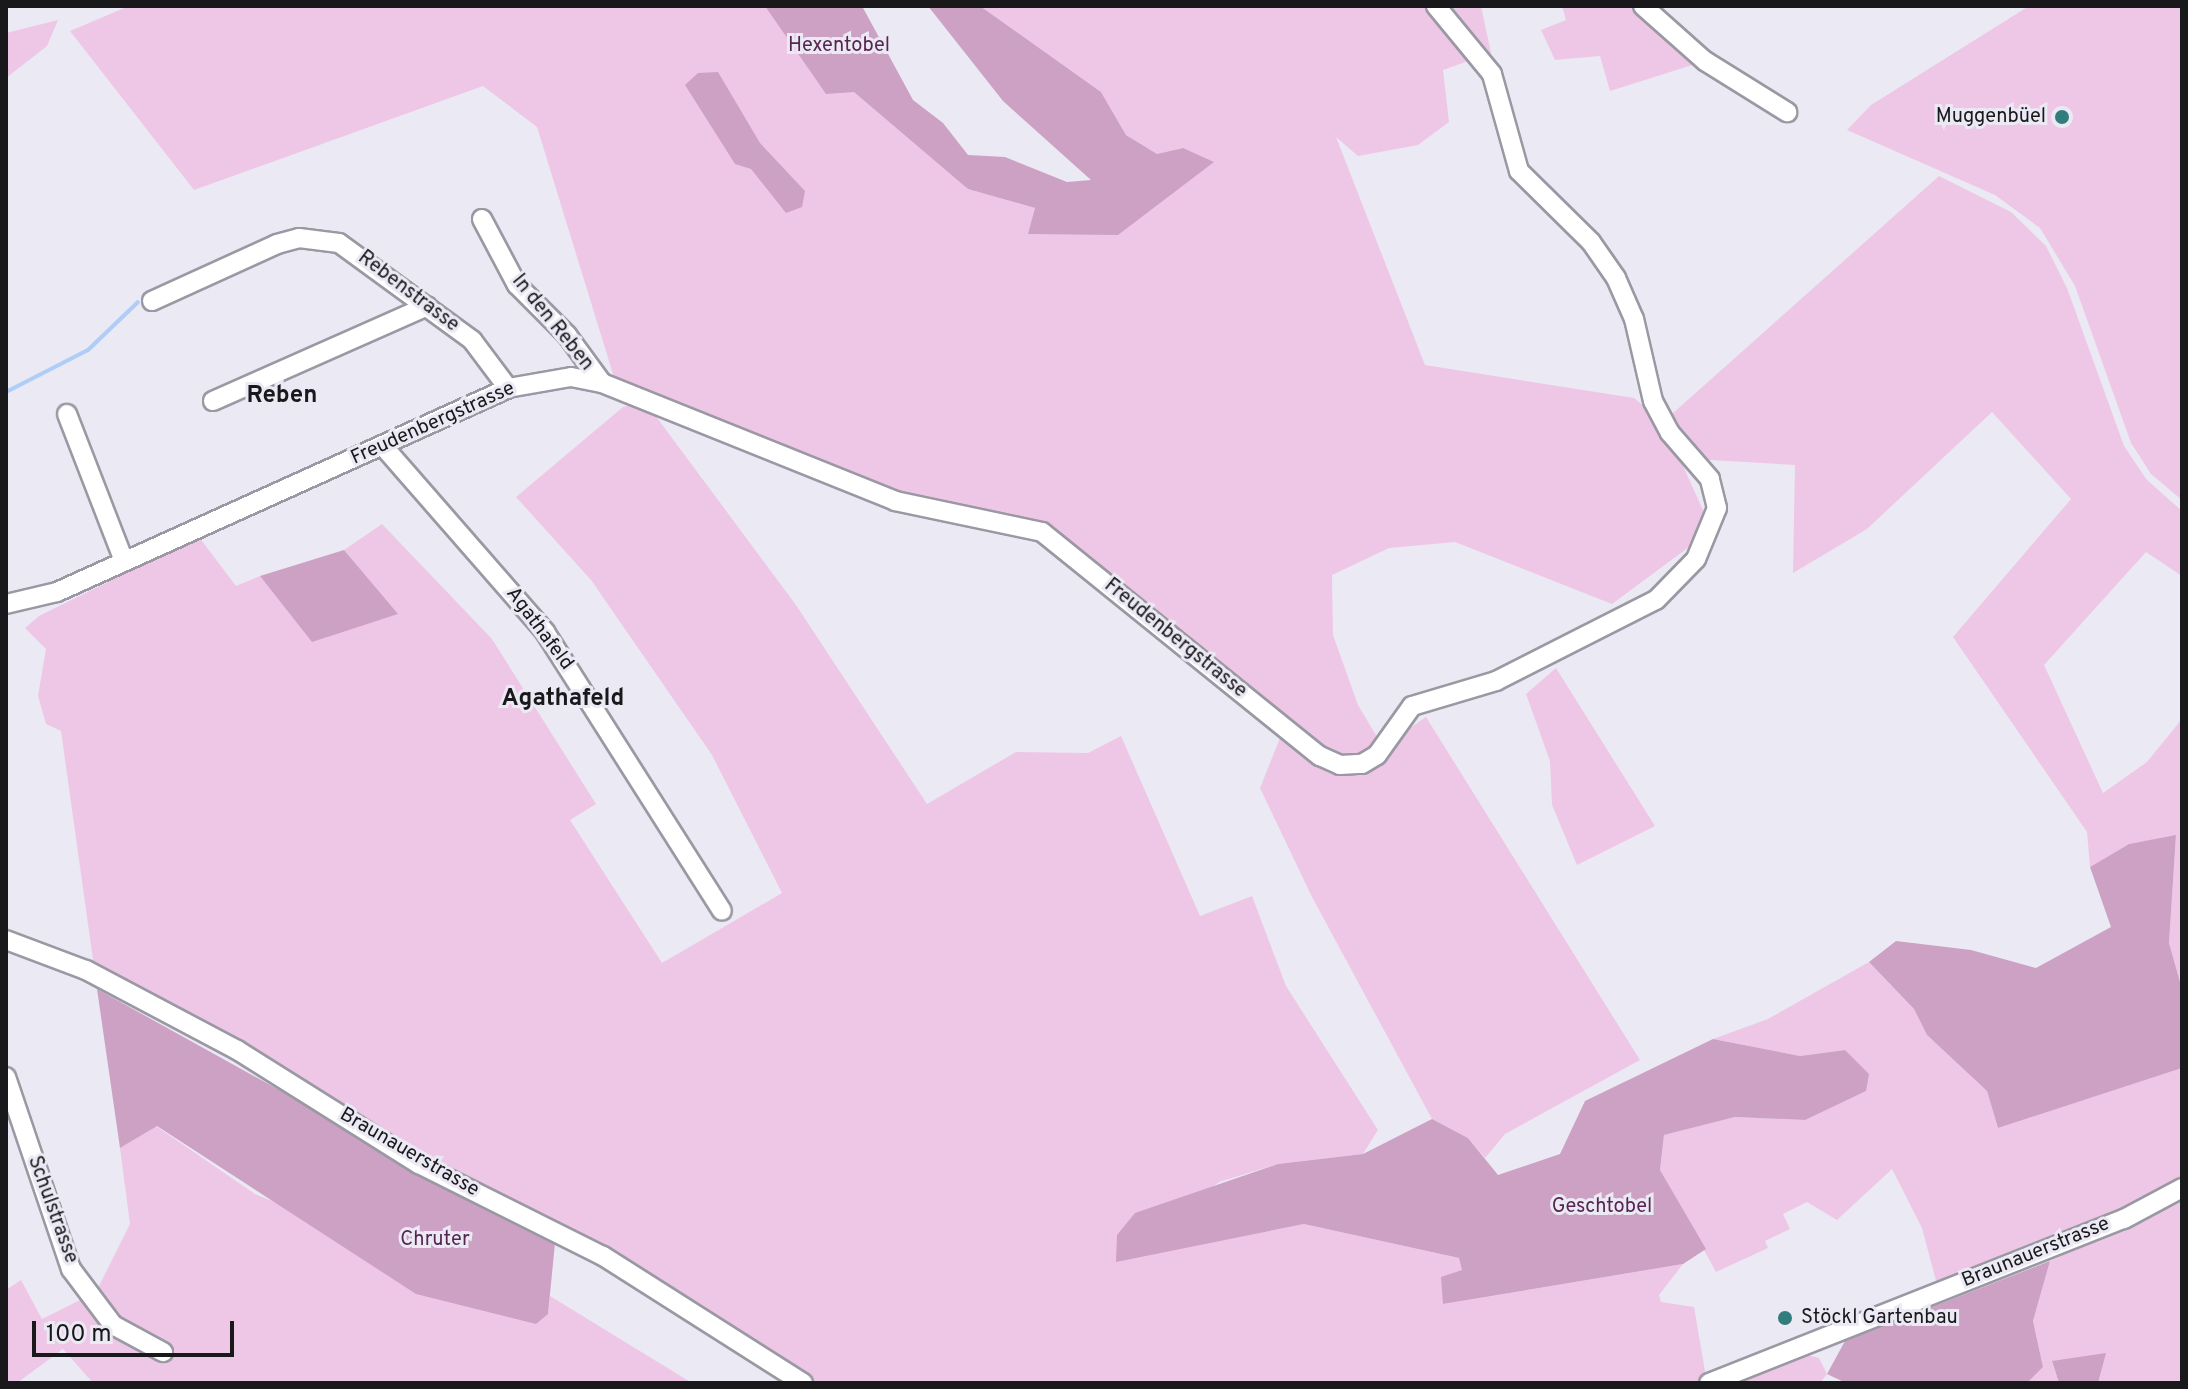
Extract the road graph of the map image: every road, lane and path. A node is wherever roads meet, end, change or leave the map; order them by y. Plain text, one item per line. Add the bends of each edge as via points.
1 (1436, 6) edge
2 (1643, 6) edge
3 (1787, 112) dead end
4 (482, 219) dead end
5 (152, 301) dead end
6 (427, 306) junction
7 (602, 383) junction
8 (508, 388) junction
9 (213, 401) dead end
10 (67, 414) dead end
11 (383, 446) junction
12 (124, 561) junction
13 (6, 604) edge
14 (722, 911) dead end
15 (6, 940) edge
16 (6, 1077) edge
17 (2182, 1188) edge
18 (163, 1352) dead end
19 (803, 1383) edge
20 (1709, 1383) edge

1 - 7 street, Freudenbergstrasse via 1492,74 1519,171 1591,242 1616,278 1634,319 1653,401 1670,433 1710,479 1717,508 1696,559 1656,600 1496,681 1412,706 1369,761 1346,766 1320,756 1042,532 895,501
2 - 3 street via 1705,61
4 - 7 street, In den Reben via 517,285 567,335
5 - 6 street, Rebenstrasse via 299,238 339,243 357,252
6 - 8 street, Rebenstrasse via 472,340
6 - 9 street
7 - 8 street, Freudenbergstrasse via 571,377
8 - 11 street, Freudenbergstrasse
10 - 12 street
11 - 12 street, Freudenbergstrasse
11 - 14 street, Agathafeld via 545,632
12 - 13 street, Freudenbergstrasse via 43,598
15 - 19 street, Braunauerstrasse via 86,970 237,1050 419,1164 603,1256
16 - 18 street, Schulstrasse via 71,1269 113,1325
17 - 20 street, Braunauerstrasse via 2124,1219

